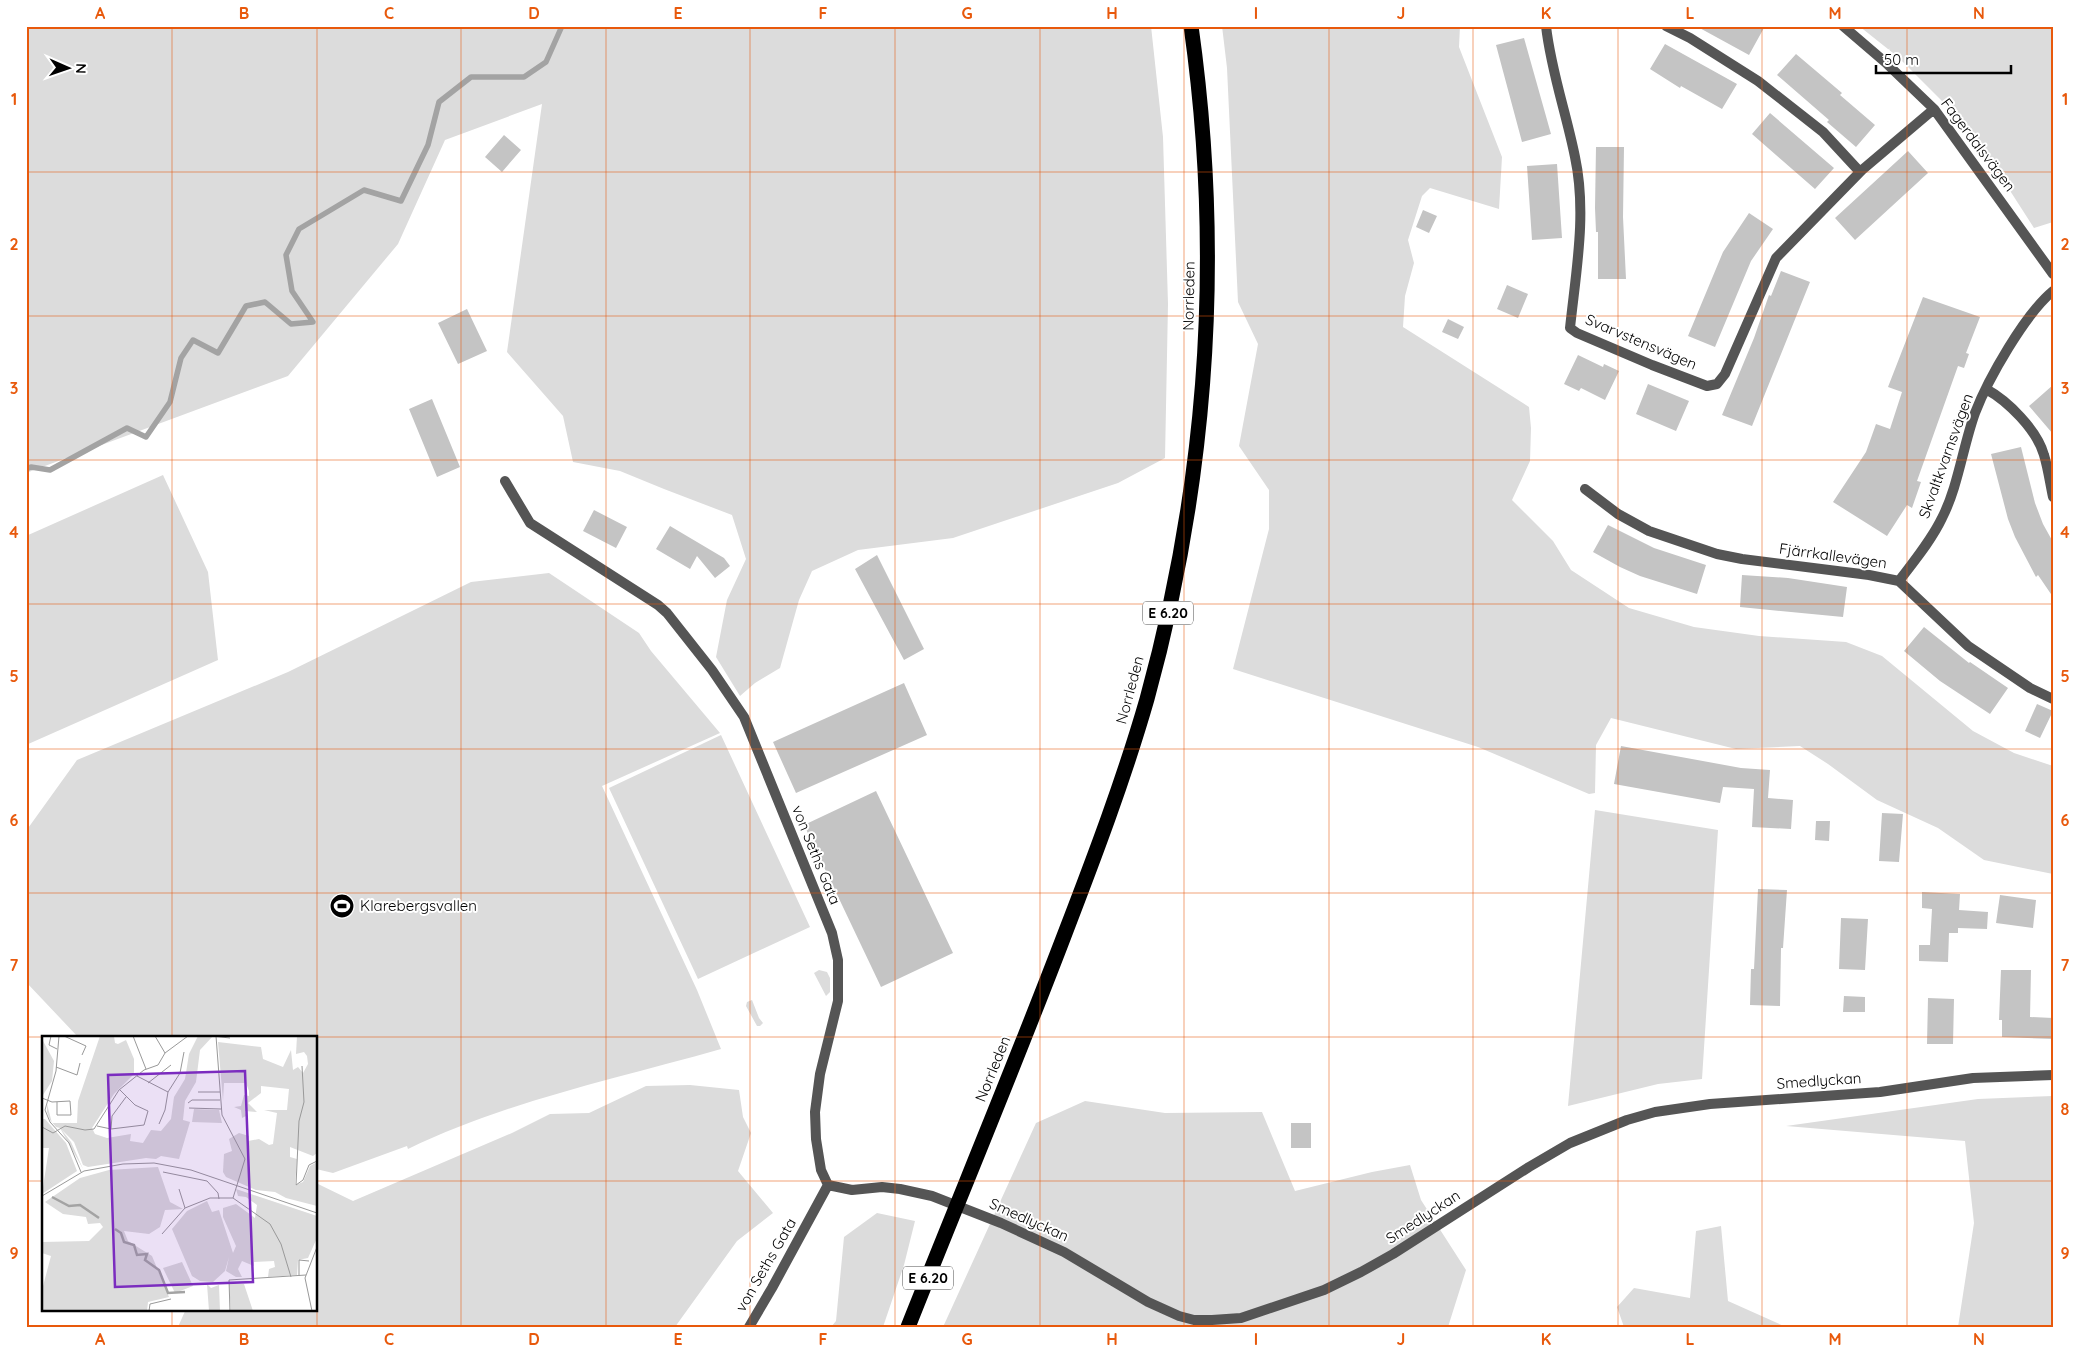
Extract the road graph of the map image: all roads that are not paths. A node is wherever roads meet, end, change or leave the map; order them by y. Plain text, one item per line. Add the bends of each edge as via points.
1 (1191, 26) edge
2 (1546, 26) edge
3 (1666, 26) edge
4 (1843, 26) edge
5 (1934, 109) junction
6 (1860, 172) junction
7 (2053, 274) edge
8 (2053, 291) edge
9 (1986, 389) junction
10 (505, 482) dead end
11 (1585, 489) dead end
12 (2053, 497) edge
13 (1899, 581) junction
14 (2053, 699) edge
15 (2053, 1075) edge
16 (828, 1185) junction
17 (748, 1327) edge
18 (908, 1327) edge

1 - 18 highway, Norrleden / E 6.20 via 1202,118 1208,218 1207,332 1199,428 1170,604 1122,781 1041,996
2 - 6 street, Svarvstensvägen via 1550,58 1576,157 1582,214 1570,328 1577,333 1707,386 1717,384 1725,374 1776,258
3 - 6 street via 1681,32 1758,81 1824,132
4 - 5 street, Fagerdalsvägen
5 - 6 street, Svarvstensvägen
5 - 7 street, Fagerdalsvägen
8 - 9 street, Skvaltkvarnsvägen via 2030,316
9 - 12 street via 2030,427 2044,453
9 - 13 street, Skvaltkvarnsvägen via 1975,412 1942,517 1929,541
10 - 16 street, von Seths Gata via 530,523 667,613 744,717 832,933 838,960 838,1001 820,1074 815,1112 821,1170
11 - 13 street, Fjärrkallevägen via 1618,514 1649,531 1717,554 1869,574
13 - 14 street, Fjärrkallevägen via 1968,646 2030,688
15 - 16 street, Smedlyckan via 1973,1078 1880,1092 1678,1107 1627,1120 1570,1143 1362,1272 1324,1290 1241,1318 1212,1320 1179,1316 1148,1302 1064,1252 932,1196 882,1187 852,1190
16 - 17 street, von Seths Gata

